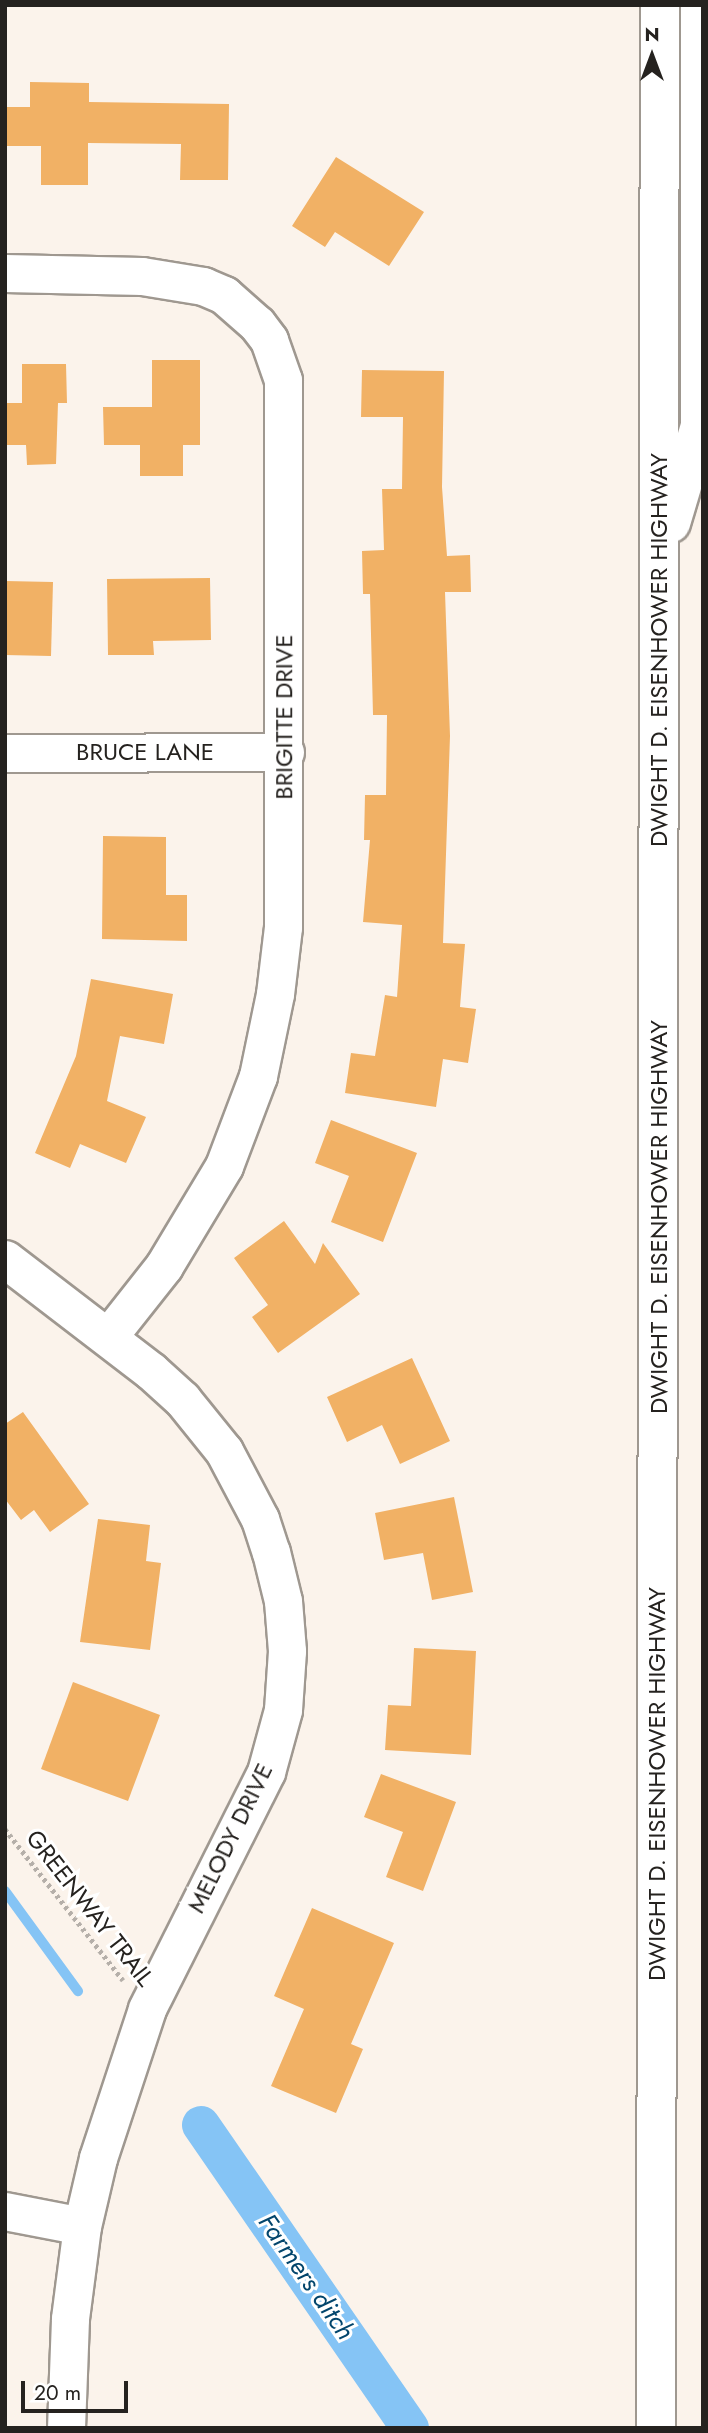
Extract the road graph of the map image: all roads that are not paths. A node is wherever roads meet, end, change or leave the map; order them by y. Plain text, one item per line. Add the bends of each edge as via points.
1 (660, 5) edge
2 (700, 5) edge
3 (5, 273) edge
4 (659, 561) junction
5 (285, 752) junction
6 (5, 753) edge
7 (5, 1259) edge
8 (108, 1336) junction
9 (5, 2211) edge
10 (82, 2226) junction
11 (66, 2428) edge
12 (656, 2428) edge

1 - 4 highway, DWIGHT D. EISENHOWER HIGHWAY
2 - 4 highway via 700,426
3 - 5 street, BRIGITTE DRIVE via 142,276 203,285 239,306 269,340 283,380 285,408
4 - 12 highway, DWIGHT D. EISENHOWER HIGHWAY
5 - 6 street, BRUCE LANE
5 - 8 street, BRIGITTE DRIVE via 283,927 258,1076 224,1166 197,1218
7 - 8 street, MELODY DRIVE
8 - 10 street, MELODY DRIVE via 182,1399 243,1482 271,1552 283,1601 286,1651 283,1710 266,1772 147,2010 121,2082
9 - 10 street
10 - 11 street, MELODY DRIVE via 70,2319

